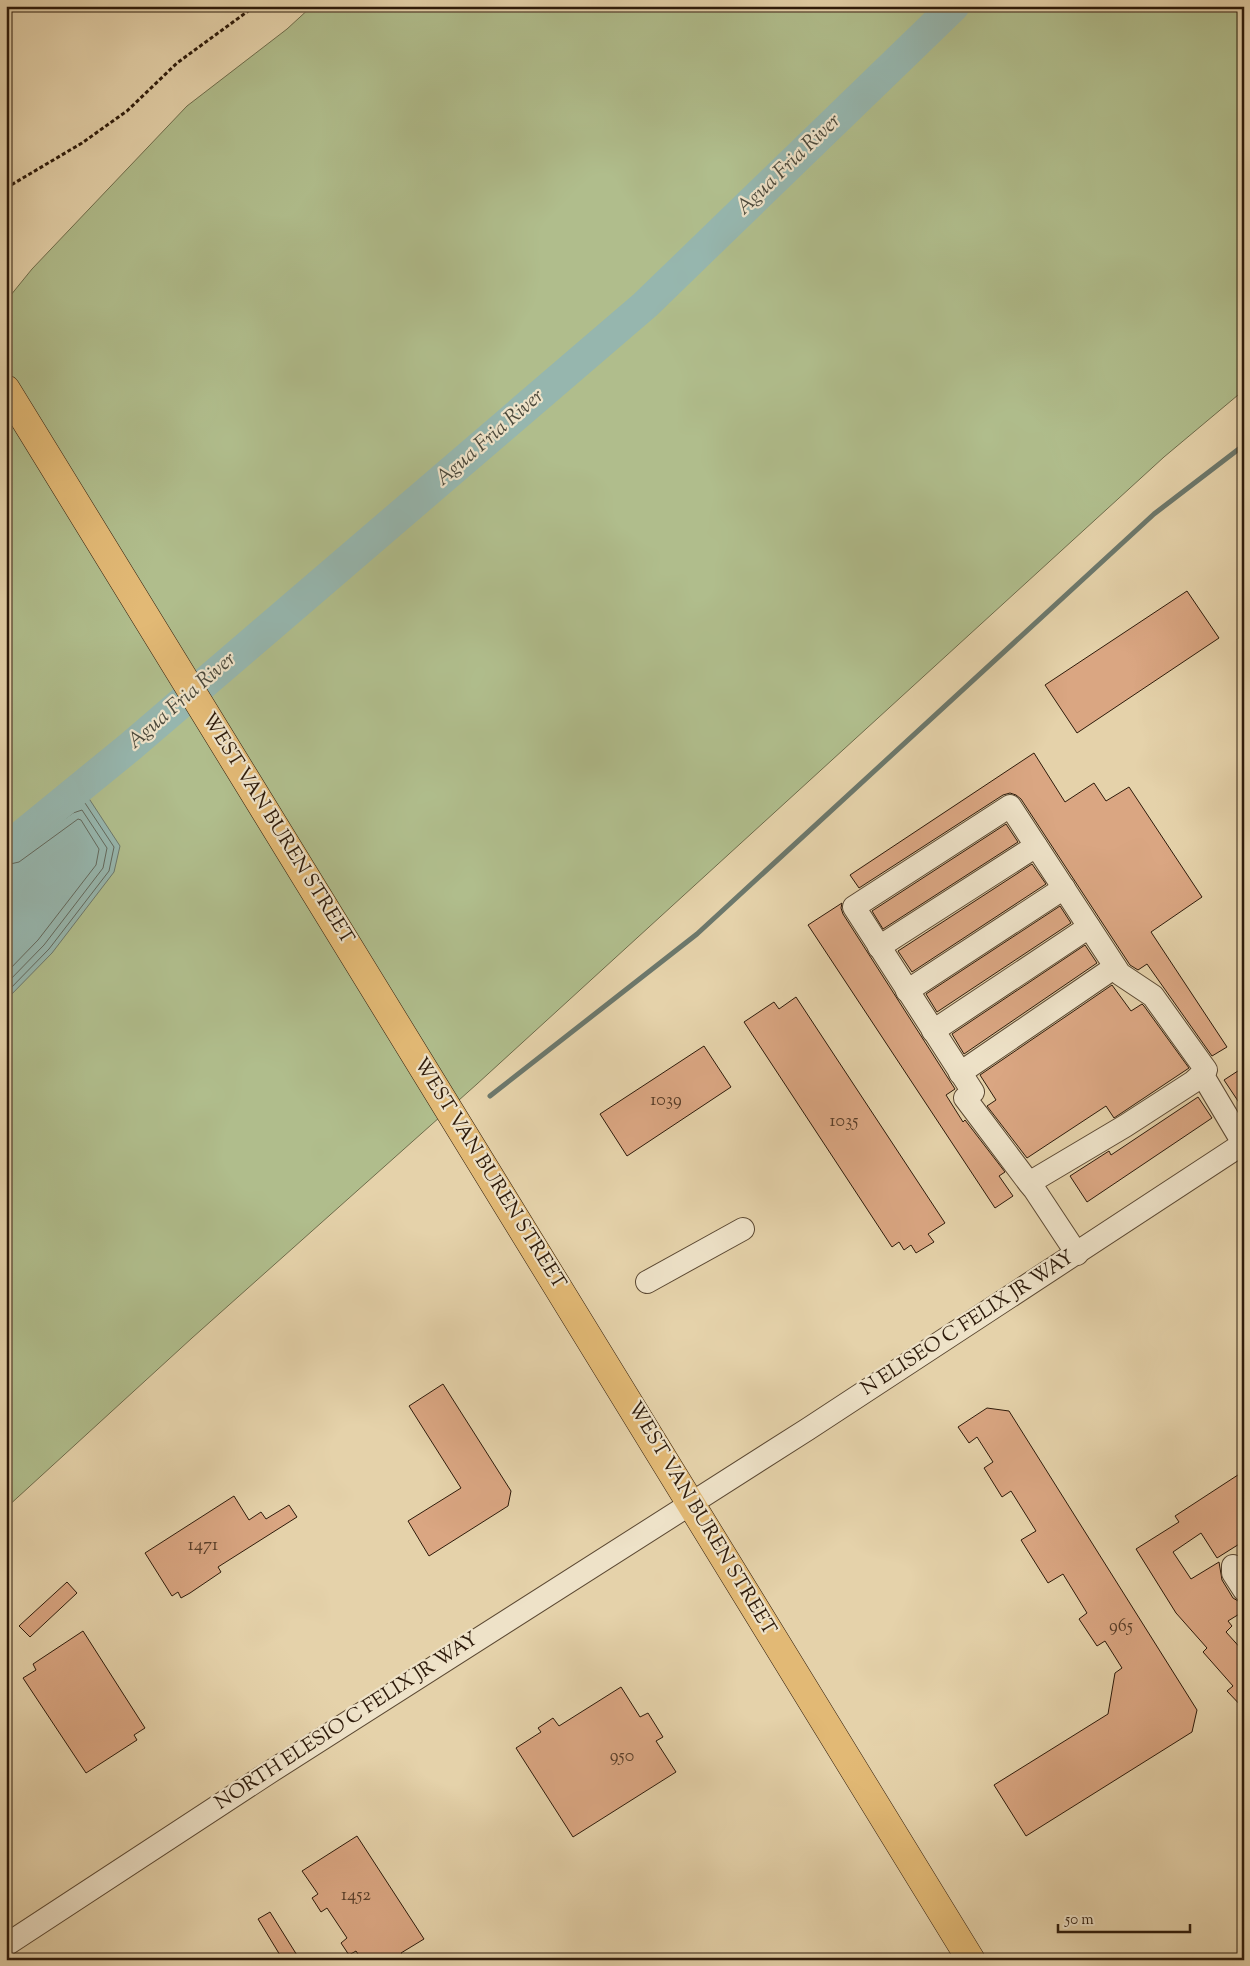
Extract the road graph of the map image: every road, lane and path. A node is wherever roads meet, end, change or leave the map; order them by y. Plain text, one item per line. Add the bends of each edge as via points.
1 (255, 6) edge
2 (6, 188) edge
3 (6, 389) edge
4 (1036, 846) junction
5 (1064, 888) junction
6 (1089, 927) junction
7 (880, 947) junction
8 (1115, 967) junction
9 (908, 991) junction
10 (933, 1031) junction
11 (960, 1073) junction
12 (1202, 1074) junction
13 (1241, 1151) edge
14 (1029, 1183) junction
15 (743, 1229) dead end
16 (1077, 1254) junction
17 (646, 1282) dead end
18 (691, 1502) junction
19 (1233, 1566) dead end
20 (1244, 1590) edge
21 (6, 1945) edge
22 (971, 1960) edge

1 - 2 path via 177,63 127,111 82,143
3 - 18 main road, WEST VAN BUREN STREET
4 - 5 street
4 - 7 street
4 - 7 street via 1010,806 944,848 854,907
5 - 6 street
5 - 9 street
6 - 8 street
6 - 10 street
7 - 9 street
8 - 11 street
8 - 12 street via 1120,974 1153,996 1206,1070
9 - 10 street
10 - 11 street
11 - 14 street via 973,1092 965,1098
12 - 13 street
12 - 14 street via 1125,1126
13 - 16 street, N ELISEO C FELIX JR WAY
14 - 16 street
15 - 17 street
16 - 18 street, N ELISEO C FELIX JR WAY
18 - 21 street, NORTH ELESIO C FELIX JR WAY via 225,1800
18 - 22 main road, WEST VAN BUREN STREET
19 - 20 street via 1233,1573

